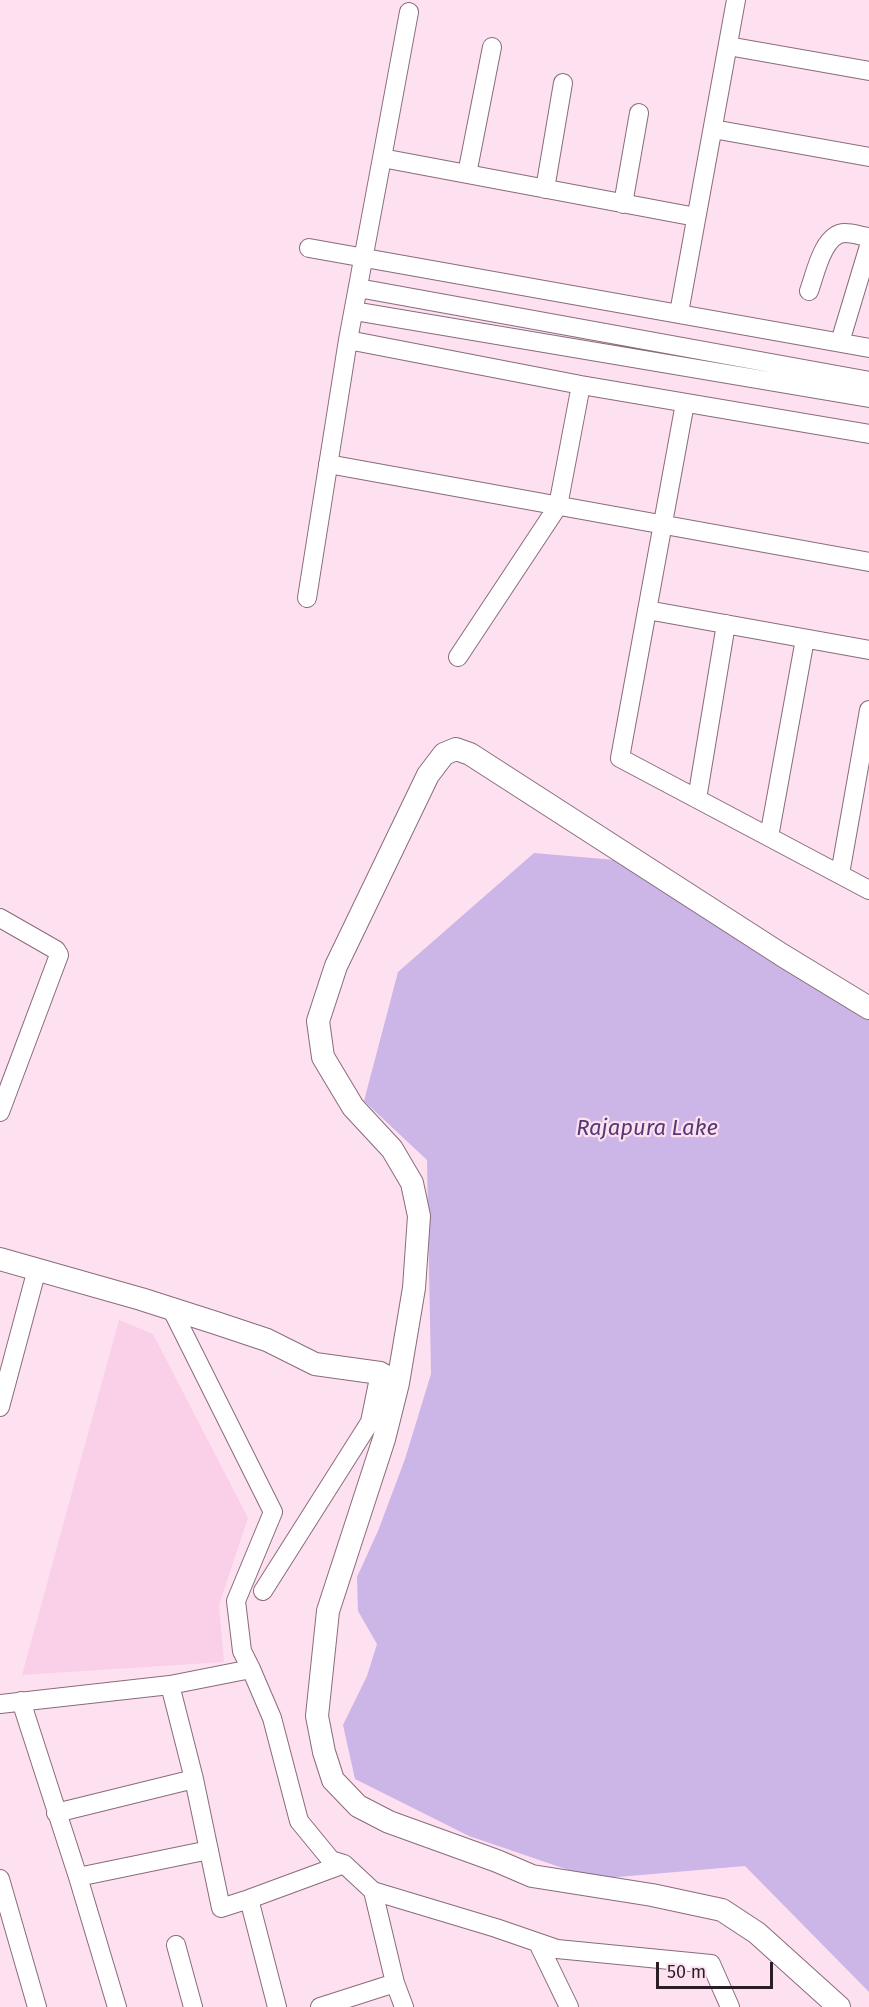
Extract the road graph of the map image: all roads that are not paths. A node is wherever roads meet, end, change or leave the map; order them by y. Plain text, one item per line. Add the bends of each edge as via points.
1 (736, 0) edge
2 (409, 12) dead end
3 (728, 46) junction
4 (492, 47) dead end
5 (869, 71) edge
6 (563, 83) dead end
7 (639, 113) dead end
8 (713, 129) junction
9 (869, 157) edge
10 (382, 158) junction
11 (467, 174) junction
12 (545, 189) junction
13 (623, 204) junction
14 (696, 217) junction
15 (869, 237) edge
16 (869, 246) edge
17 (309, 248) dead end
18 (364, 258) junction
19 (358, 288) junction
20 (809, 291) dead end
21 (354, 311) junction
22 (679, 314) junction
23 (348, 340) junction
24 (840, 342) junction
25 (869, 348) edge
26 (869, 381) edge
27 (581, 385) junction
28 (869, 398) edge
29 (685, 403) junction
30 (869, 434) edge
31 (328, 464) junction
32 (558, 506) junction
33 (662, 525) junction
34 (869, 562) edge
35 (307, 598) dead end
36 (647, 610) junction
37 (726, 624) junction
38 (805, 639) junction
39 (869, 650) edge
40 (458, 657) dead end
41 (869, 710) edge
42 (697, 799) junction
43 (769, 837) junction
44 (840, 874) junction
45 (869, 890) edge
46 (0, 918) edge
47 (869, 1008) edge
48 (0, 1112) edge
49 (1, 1262) edge
50 (37, 1269) junction
51 (171, 1308) junction
52 (389, 1378) junction
53 (0, 1407) edge
54 (263, 1591) dead end
55 (251, 1669) junction
56 (170, 1685) junction
57 (21, 1701) junction
58 (0, 1704) edge
59 (194, 1779) junction
60 (56, 1813) junction
61 (209, 1850) junction
62 (344, 1864) junction
63 (78, 1877) junction
64 (0, 1879) edge
65 (372, 1891) junction
66 (249, 1899) junction
67 (538, 1943) junction
68 (176, 1945) dead end
69 (395, 1983) junction
70 (37, 2007) edge
71 (117, 2007) edge
72 (193, 2007) edge
73 (277, 2007) edge
74 (320, 2007) edge
75 (404, 2007) edge
76 (569, 2007) edge
77 (730, 2007) edge
78 (840, 2007) edge

1 - 3 street
2 - 10 street
3 - 5 street
3 - 8 street
4 - 11 street
6 - 12 street
7 - 13 street
8 - 9 street
8 - 14 street
10 - 11 street
10 - 18 street
11 - 12 street
12 - 13 street
13 - 14 street
14 - 22 street
15 - 20 street via 836,234 825,245
16 - 24 street
17 - 18 street
18 - 19 street
18 - 22 street
19 - 21 street
19 - 26 street
21 - 23 street
21 - 28 street
22 - 24 street
23 - 27 street
23 - 31 street
24 - 25 street
27 - 29 street
27 - 32 street
29 - 30 street
29 - 33 street
31 - 32 street
31 - 35 street
32 - 33 street
32 - 40 street
33 - 34 street
33 - 36 street
36 - 37 street
36 - 42 street via 620,758
37 - 38 street
37 - 42 street
38 - 39 street
38 - 43 street
41 - 44 street
42 - 43 street
43 - 44 street
44 - 45 street
46 - 48 street via 59,955
47 - 52 street via 470,754 456,749 444,754 428,775 336,966 318,1021 323,1056 353,1107 392,1149 412,1183 419,1216 414,1288
49 - 50 street
50 - 51 street
50 - 53 street
51 - 52 street via 267,1340 315,1364
51 - 55 street via 273,1512 236,1601 242,1651
52 - 54 street via 370,1422
52 - 78 street via 384,1439 328,1611 317,1716 333,1780 358,1806 389,1822 532,1876 722,1910 757,1933
55 - 56 street
55 - 62 street via 273,1718 299,1821 331,1860
56 - 57 street
56 - 59 street
57 - 58 street
57 - 60 street
59 - 60 street
59 - 61 street
60 - 63 street
61 - 63 street
61 - 66 street via 221,1908
62 - 65 street
62 - 66 street
63 - 71 street
64 - 70 street
65 - 67 street
65 - 69 street
66 - 73 street
67 - 76 street
67 - 77 street via 557,1949 711,1964
68 - 72 street
69 - 74 street
69 - 75 street

